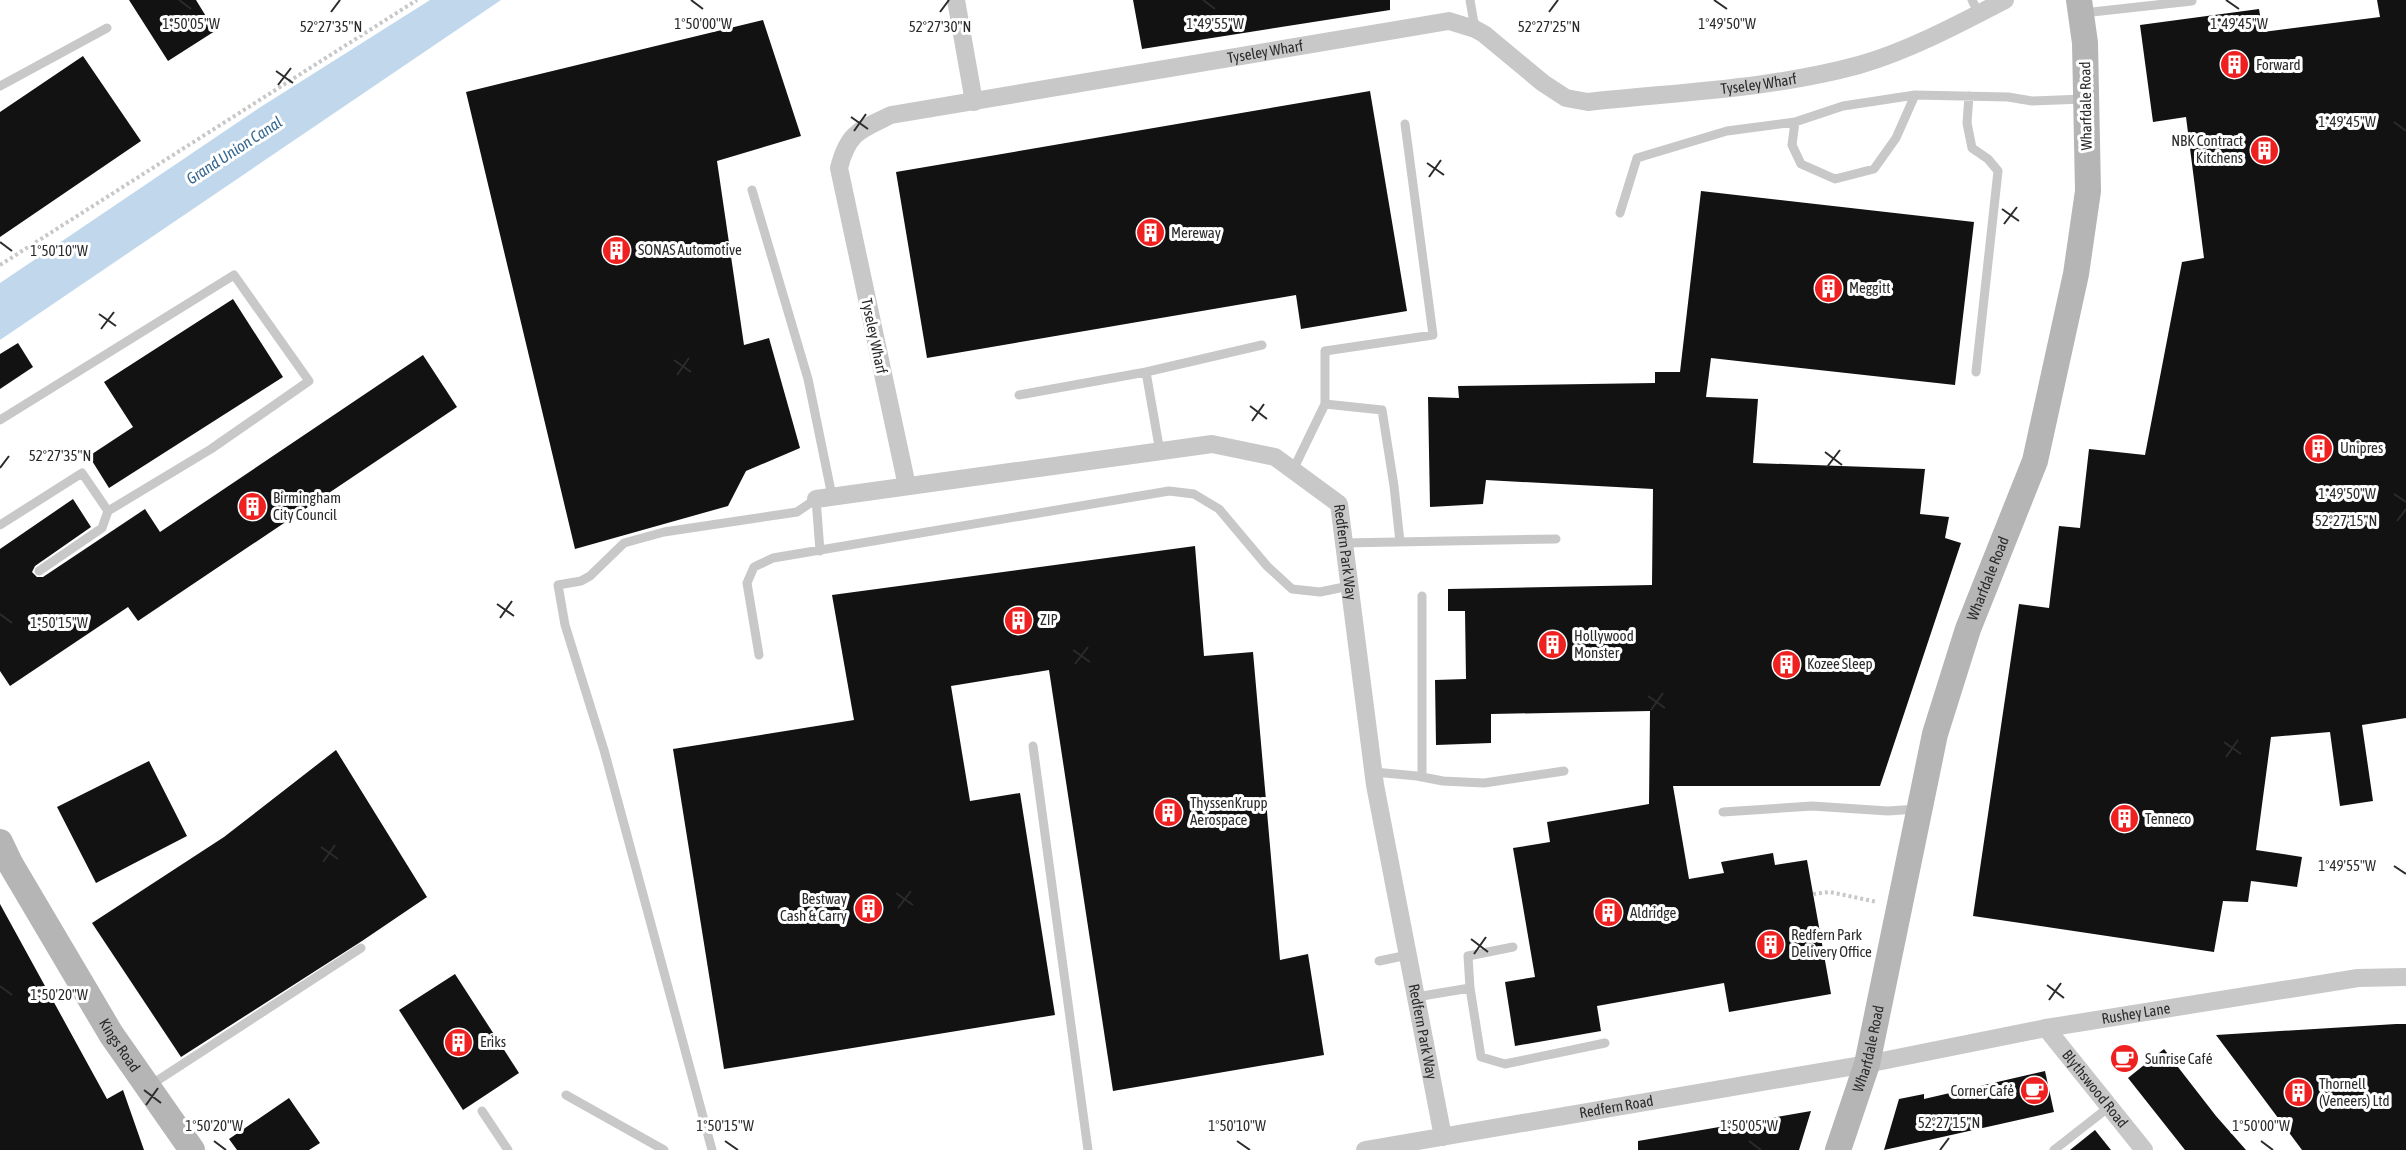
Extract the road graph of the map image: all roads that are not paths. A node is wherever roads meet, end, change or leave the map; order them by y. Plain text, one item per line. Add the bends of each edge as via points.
1 (956, 0) edge
2 (1470, 0) edge
3 (2005, 0) edge
4 (2192, 1) edge
5 (1975, 7) edge
6 (2080, 7) edge
7 (107, 27) dead end
8 (1475, 29) junction
9 (0, 86) edge
10 (1915, 95) junction
11 (1969, 96) junction
12 (2086, 99) junction
13 (974, 102) junction
14 (1795, 122) junction
15 (1405, 124) dead end
16 (752, 190) dead end
17 (1620, 213) dead end
18 (1262, 345) dead end
19 (1146, 372) junction
20 (1976, 372) dead end
21 (1019, 395) dead end
22 (1325, 404) junction
23 (0, 420) edge
24 (1160, 452) junction
25 (1293, 470) junction
26 (906, 486) junction
27 (824, 498) junction
28 (108, 511) junction
29 (0, 525) edge
30 (1556, 539) dead end
31 (1400, 542) junction
32 (1344, 543) junction
33 (819, 551) junction
34 (39, 572) dead end
35 (1349, 586) junction
36 (1422, 596) dead end
37 (759, 655) dead end
38 (1033, 746) dead end
39 (1564, 771) dead end
40 (1374, 772) junction
41 (1422, 777) junction
42 (1919, 808) junction
43 (1723, 812) dead end
44 (0, 842) edge
45 (1513, 947) dead end
46 (361, 948) dead end
47 (1408, 955) junction
48 (1378, 962) dead end
49 (2406, 977) edge
50 (1470, 988) junction
51 (1416, 997) junction
52 (2046, 1028) junction
53 (1605, 1043) dead end
54 (1867, 1064) junction
55 (147, 1088) junction
56 (566, 1095) dead end
57 (2109, 1107) junction
58 (482, 1111) dead end
59 (1443, 1137) junction
60 (192, 1150) edge
61 (508, 1150) edge
62 (664, 1150) edge
63 (712, 1150) edge
64 (1088, 1150) edge
65 (1365, 1150) edge
66 (1838, 1150) edge
67 (2054, 1150) edge
68 (2144, 1150) edge

1 - 13 street
2 - 8 lane
3 - 5 street, Tyseley Wharf
4 - 6 lane
5 - 8 street, Tyseley Wharf via 1941,33 1860,64 1776,82 1588,102 1566,98
6 - 12 main road, Wharfdale Road
7 - 9 lane
8 - 13 street, Tyseley Wharf via 1449,21
10 - 11 lane
10 - 14 lane via 1844,106
10 - 14 lane via 1896,138 1874,169 1835,179 1801,164 1792,145
11 - 12 lane via 2032,101
11 - 20 lane via 1967,123 1972,148 1998,171
12 - 42 main road, Wharfdale Road via 2088,191 2082,238 2035,460 1968,629 1935,734
13 - 26 street, Tyseley Wharf via 891,115 861,129 844,146 839,168
14 - 17 lane via 1727,131 1637,158
15 - 22 lane via 1433,335 1325,351
16 - 27 lane via 808,379
18 - 19 lane
19 - 21 lane
19 - 24 lane
22 - 25 lane
22 - 31 lane via 1382,410
23 - 28 lane via 234,275 309,381 211,449
24 - 25 street, Redfern Park Way via 1212,444 1275,457
24 - 26 street, Redfern Park Way
25 - 32 street, Redfern Park Way via 1339,504
26 - 27 street, Redfern Park Way
27 - 33 lane
27 - 63 lane via 797,512 664,532 624,543 590,576 558,585 565,626 604,750
28 - 29 lane via 82,473
28 - 34 lane via 102,528
30 - 31 lane
31 - 32 lane
32 - 35 street, Redfern Park Way
33 - 35 lane via 1169,491 1194,494 1219,509 1267,567 1292,589 1320,592
33 - 37 lane via 773,558 754,567 747,583
35 - 40 street, Redfern Park Way
36 - 41 lane
38 - 64 lane
39 - 41 lane via 1484,783
40 - 41 lane
40 - 47 street, Redfern Park Way
42 - 43 lane via 1888,811 1812,806
42 - 54 main road, Wharfdale Road
44 - 55 main road, Kings Road via 105,1024
45 - 50 lane via 1468,956
46 - 55 lane
47 - 48 lane
47 - 51 street, Redfern Park Way
49 - 52 street, Rushey Lane via 2358,978
50 - 51 lane
50 - 53 lane via 1481,1057 1505,1064
51 - 59 street, Redfern Park Way
52 - 54 street, Rushey Lane
52 - 57 street, Blythswood Road
54 - 59 street, Redfern Road
54 - 66 main road, Wharfdale Road
55 - 60 main road, Kings Road
56 - 62 lane
57 - 67 lane
57 - 68 street, Blythswood Road
58 - 61 lane
59 - 65 street, Redfern Road

